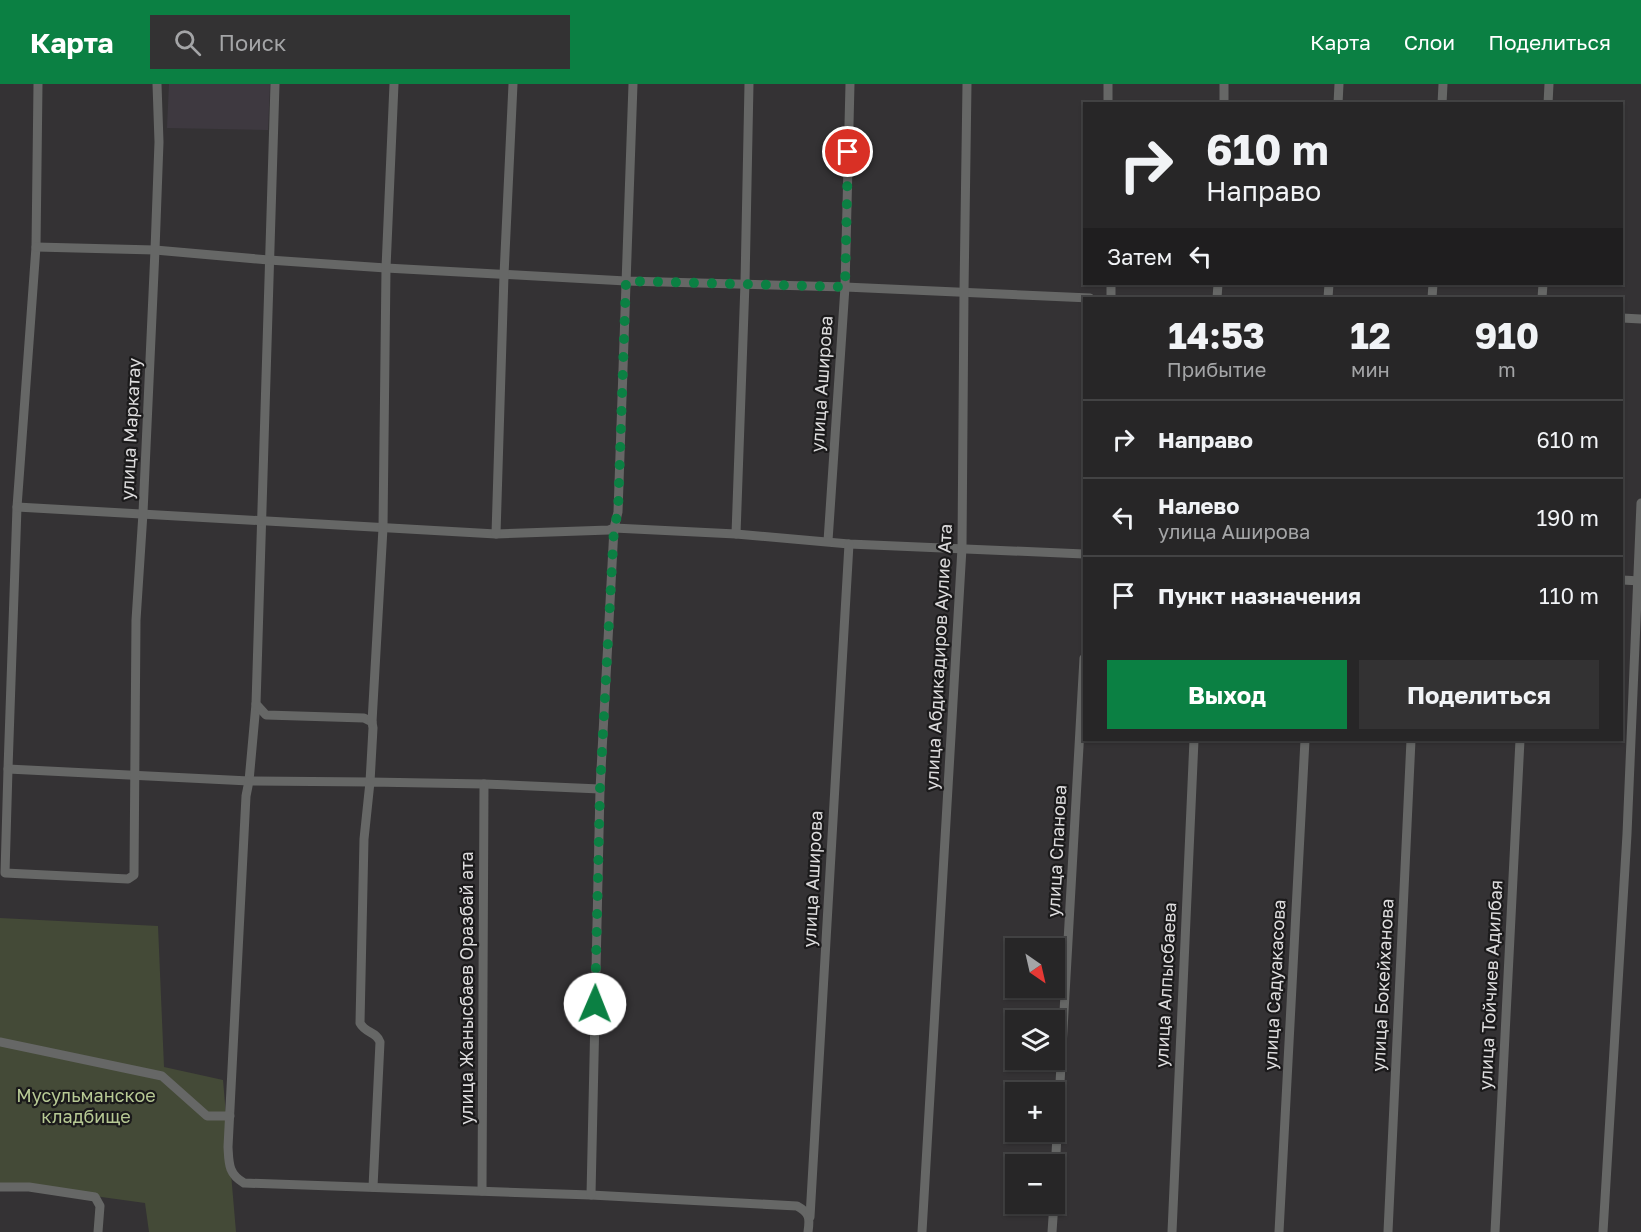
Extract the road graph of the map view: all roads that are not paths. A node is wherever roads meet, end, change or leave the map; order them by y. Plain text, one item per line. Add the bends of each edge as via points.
1 (38, 84) edge
2 (157, 84) edge
3 (275, 84) edge
4 (394, 84) edge
5 (513, 84) edge
6 (633, 84) edge
7 (749, 84) edge
8 (850, 84) edge
9 (967, 84) edge
10 (1108, 84) edge
11 (1224, 84) edge
12 (1339, 84) edge
13 (1443, 84) edge
14 (1549, 84) edge
15 (1108, 102) edge
16 (1224, 102) edge
17 (1338, 102) edge
18 (1442, 102) edge
19 (1548, 102) edge
20 (36, 247) junction
21 (156, 250) junction
22 (268, 260) junction
23 (386, 268) junction
24 (504, 275) junction
25 (626, 281) junction
26 (745, 283) junction
27 (845, 287) junction
28 (963, 292) junction
29 (1083, 298) edge
30 (1623, 318) edge
31 (1641, 319) edge
32 (1641, 503) edge
33 (17, 507) junction
34 (143, 513) junction
35 (261, 520) junction
36 (383, 528) junction
37 (614, 528) junction
38 (496, 534) junction
39 (736, 534) junction
40 (828, 541) junction
41 (849, 544) junction
42 (962, 548) junction
43 (1083, 554) edge
44 (1623, 580) edge
45 (1639, 581) edge
46 (1083, 676) edge
47 (256, 704) junction
48 (372, 722) junction
49 (1194, 741) edge
50 (1305, 741) edge
51 (1411, 741) edge
52 (1520, 741) edge
53 (8, 769) junction
54 (135, 776) junction
55 (249, 782) junction
56 (370, 782) junction
57 (484, 784) junction
58 (600, 789) junction
59 (0, 1042) edge
60 (230, 1116) junction
61 (1056, 1154) edge
62 (0, 1187) edge
63 (373, 1187) junction
64 (483, 1191) junction
65 (591, 1195) junction
66 (1053, 1214) edge
67 (810, 1217) junction
68 (98, 1232) edge
69 (808, 1232) edge
70 (922, 1232) edge
71 (1052, 1232) edge
72 (1172, 1232) edge
73 (1279, 1232) edge
74 (1388, 1232) edge
75 (1495, 1232) edge
76 (1603, 1232) edge

1 - 20 street
2 - 21 street, улица Маркатау
3 - 22 street
4 - 23 street
5 - 24 street
6 - 25 street
7 - 26 street
8 - 27 street, улица Аширова
9 - 28 street, улица Абдикадиров Аулие Ата
10 - 15 street
11 - 16 street
12 - 17 street
13 - 18 street
14 - 19 street
20 - 21 street
20 - 33 street
21 - 22 street
21 - 34 street, улица Маркатау
22 - 23 street
22 - 35 street
23 - 24 street
23 - 36 street
24 - 25 street
24 - 38 street
25 - 26 street
25 - 37 street via 618,512
26 - 27 street
26 - 39 street
27 - 28 street
27 - 40 street, улица Аширова
28 - 29 street
28 - 42 street, улица Абдикадиров Аулие Ата
30 - 31 street
32 - 45 street
33 - 34 street
33 - 53 street
34 - 35 street
34 - 54 street, улица Маркатау via 136,620
35 - 36 street
35 - 47 street
36 - 38 street
36 - 48 street
37 - 38 street
37 - 39 street
37 - 58 street
39 - 40 street
40 - 41 street
41 - 42 street
41 - 67 street, улица Аширова
42 - 43 street
42 - 70 street, улица Абдикадиров Аулие Ата
44 - 45 street
45 - 76 street
46 - 61 street, улица Спанова
47 - 48 street via 266,715 364,717
47 - 55 street
48 - 56 street
49 - 72 street, улица Алпысбаева
50 - 73 street, улица Садуакасова
51 - 74 street, улица Бокейханова
52 - 75 street, улица Тойчиев Адилбая
53 - 54 street
53 - 54 street, улица Маркатау via 5,873 128,879 134,875
54 - 55 street
55 - 56 street
55 - 60 street
56 - 57 street
56 - 63 street via 363,838 360,1023 380,1041
57 - 58 street
57 - 64 street, улица Жанысбаев Оразбай ата
58 - 65 street
59 - 60 street via 162,1076 207,1116
60 - 63 street via 229,1169 244,1183
62 - 68 street via 29,1187 95,1197 100,1206
63 - 64 street
64 - 65 street
65 - 67 street via 797,1206
66 - 71 street
67 - 69 street, улица Аширова

